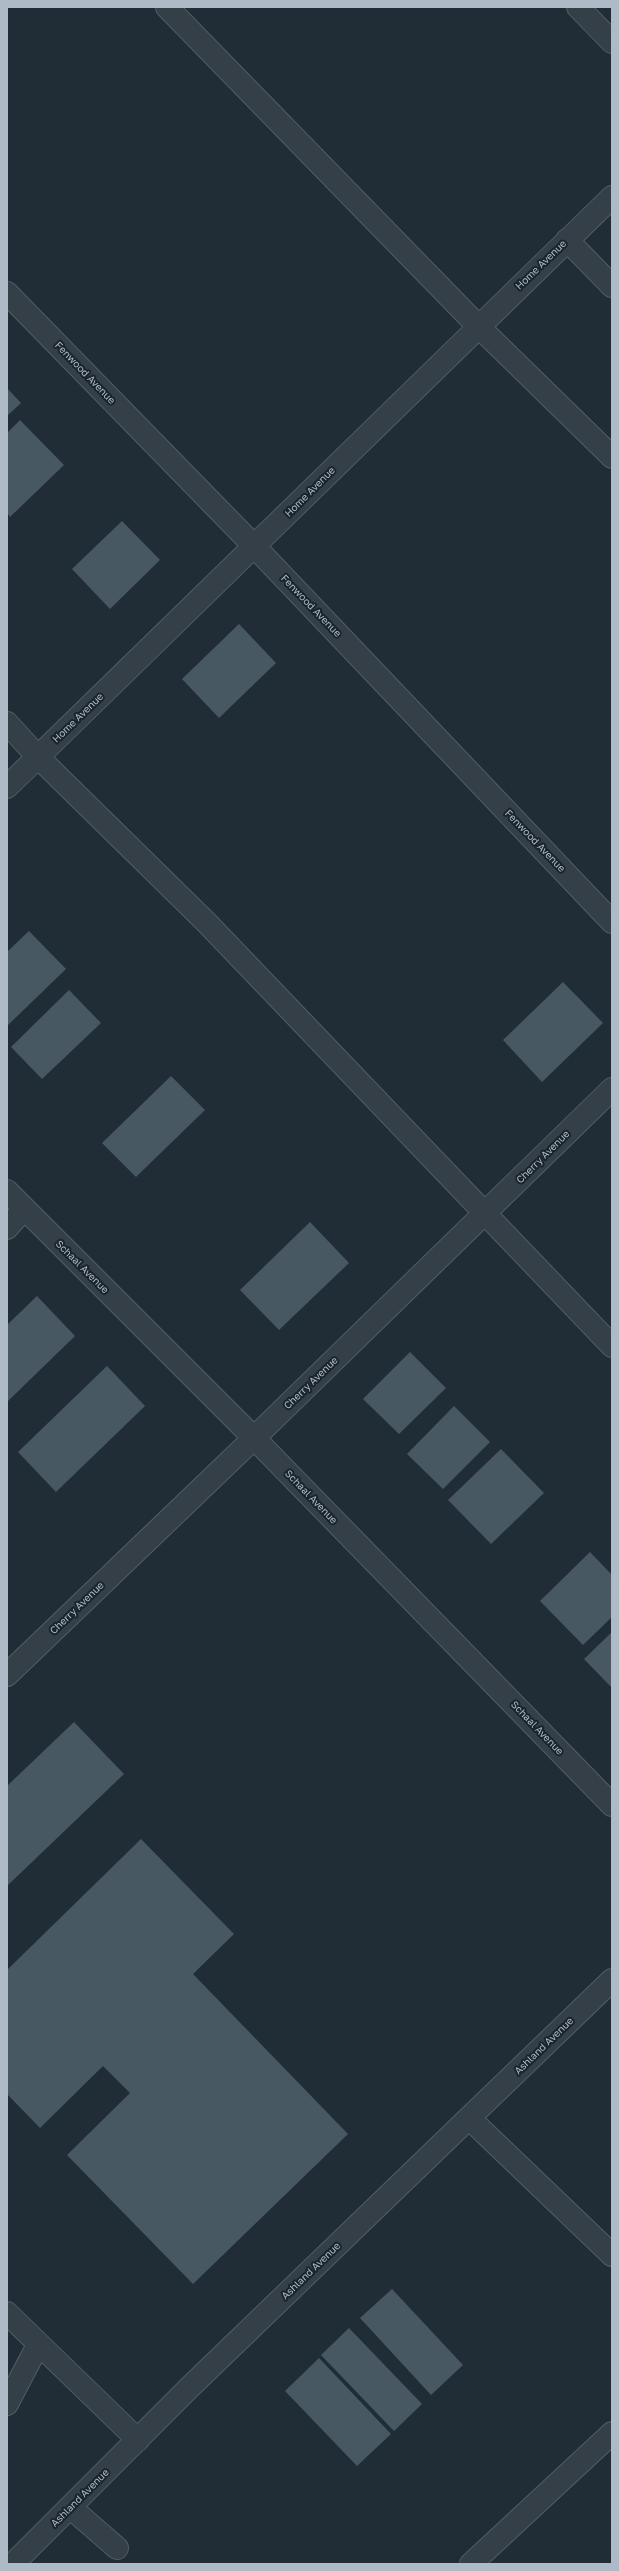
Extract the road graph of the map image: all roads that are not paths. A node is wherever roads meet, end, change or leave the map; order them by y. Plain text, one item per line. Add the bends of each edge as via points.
1 (167, 7) edge
2 (578, 7) edge
3 (612, 42) edge
4 (612, 197) edge
5 (567, 240) junction
6 (612, 286) edge
7 (7, 293) edge
8 (478, 326) junction
9 (612, 456) edge
10 (255, 547) junction
11 (7, 723) edge
12 (38, 757) junction
13 (7, 787) edge
14 (612, 922) edge
15 (612, 1089) edge
16 (7, 1191) edge
17 (24, 1209) junction
18 (484, 1215) junction
19 (7, 1228) edge
20 (612, 1346) edge
21 (254, 1438) junction
22 (7, 1675) edge
23 (612, 1805) edge
24 (612, 1980) edge
25 (469, 2118) junction
26 (612, 2255) edge
27 (7, 2313) edge
28 (38, 2345) junction
29 (7, 2404) edge
30 (612, 2433) edge
31 (138, 2440) junction
32 (71, 2508) junction
33 (117, 2548) dead end
34 (13, 2564) edge
35 (471, 2564) edge

1 - 8 street
2 - 3 street
4 - 5 street, Home Avenue
5 - 6 street
5 - 8 street, Home Avenue
7 - 10 street, Fenwood Avenue
8 - 9 street
8 - 10 street, Home Avenue
10 - 12 street, Home Avenue
10 - 14 street, Fenwood Avenue
11 - 12 street
12 - 13 street, Home Avenue
12 - 18 street via 207,923
15 - 18 street, Cherry Avenue
16 - 17 street, Schaal Avenue
17 - 19 street
17 - 21 street, Schaal Avenue
18 - 20 street
18 - 21 street, Cherry Avenue
21 - 22 street, Cherry Avenue
21 - 23 street, Schaal Avenue
24 - 25 street, Ashland Avenue
25 - 26 street
25 - 31 street, Ashland Avenue
27 - 28 street
28 - 29 street
28 - 31 street
30 - 35 street
31 - 32 street, Ashland Avenue
32 - 33 street
32 - 34 street, Ashland Avenue

